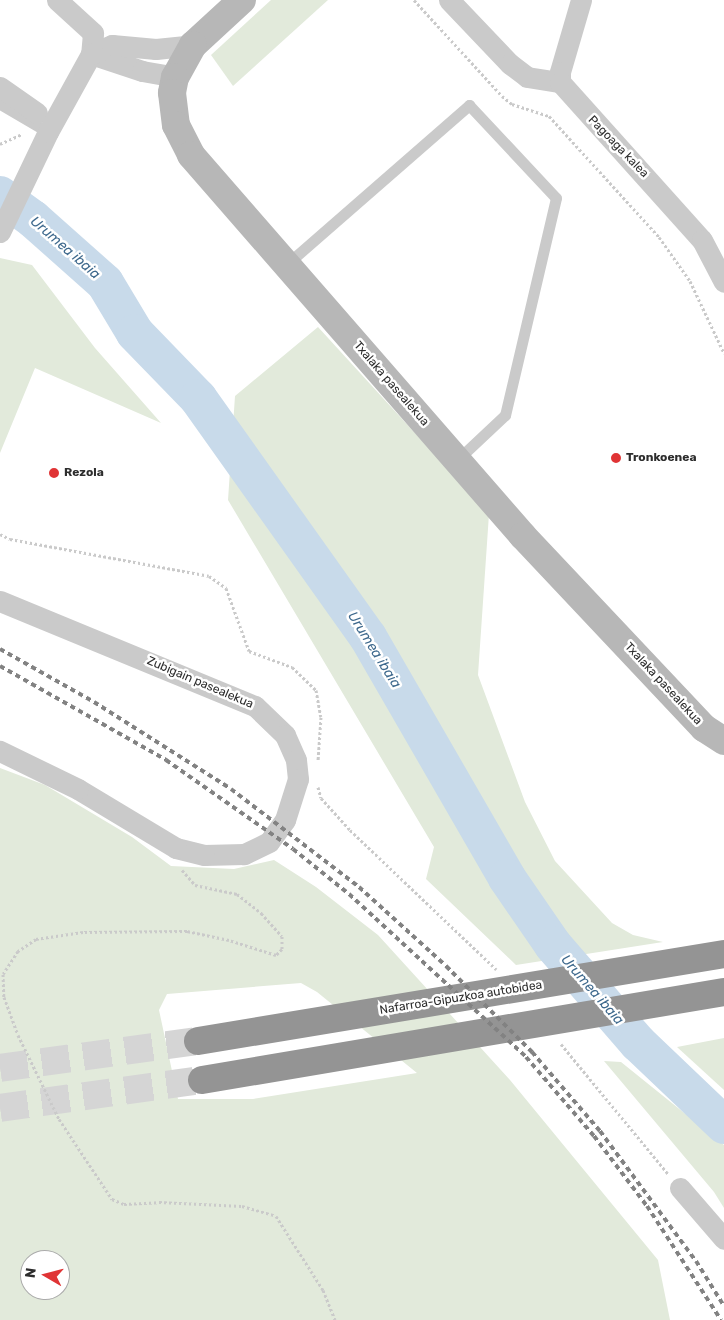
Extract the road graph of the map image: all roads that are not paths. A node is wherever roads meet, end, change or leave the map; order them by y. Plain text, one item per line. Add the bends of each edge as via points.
1 (57, 0) edge
2 (242, 0) edge
3 (449, 0) edge
4 (581, 0) edge
5 (193, 45) junction
6 (91, 54) junction
7 (175, 77) junction
8 (560, 82) junction
9 (0, 87) edge
10 (0, 104) edge
11 (37, 113) dead end
12 (46, 136) junction
13 (0, 232) edge
14 (702, 240) junction
15 (724, 242) edge
16 (286, 264) junction
17 (724, 282) edge
18 (458, 460) junction
19 (0, 600) edge
20 (724, 741) edge
21 (0, 751) edge
22 (724, 954) edge
23 (724, 992) edge
24 (198, 1041) tunnel mouth
25 (202, 1080) tunnel mouth
26 (680, 1188) road end
27 (724, 1238) edge

1 - 6 street via 93,33
2 - 5 main road, Txalaka pasealekua
3 - 8 street via 510,64 527,77
4 - 8 street
5 - 6 street via 156,49 118,44 102,47
5 - 7 main road, Txalaka pasealekua
6 - 7 street via 142,71
6 - 12 street
7 - 16 main road, Txalaka pasealekua via 172,93 176,126 191,155
8 - 14 street, Pagoaga kalea
9 - 11 street
10 - 12 lane
12 - 13 street
14 - 15 street via 713,245
14 - 17 street, Pagoaga kalea
16 - 18 main road, Txalaka pasealekua
16 - 18 lane via 468,105 556,198 506,415
18 - 20 main road, Txalaka pasealekua via 523,536 704,728
19 - 21 street, Zubigain pasealekua via 255,706 278,725 296,760 297,789 279,831 269,842 244,854 195,854 176,848 78,789
22 - 24 highway, Nafarroa-Gipuzkoa autobidea
23 - 25 highway
26 - 27 street

